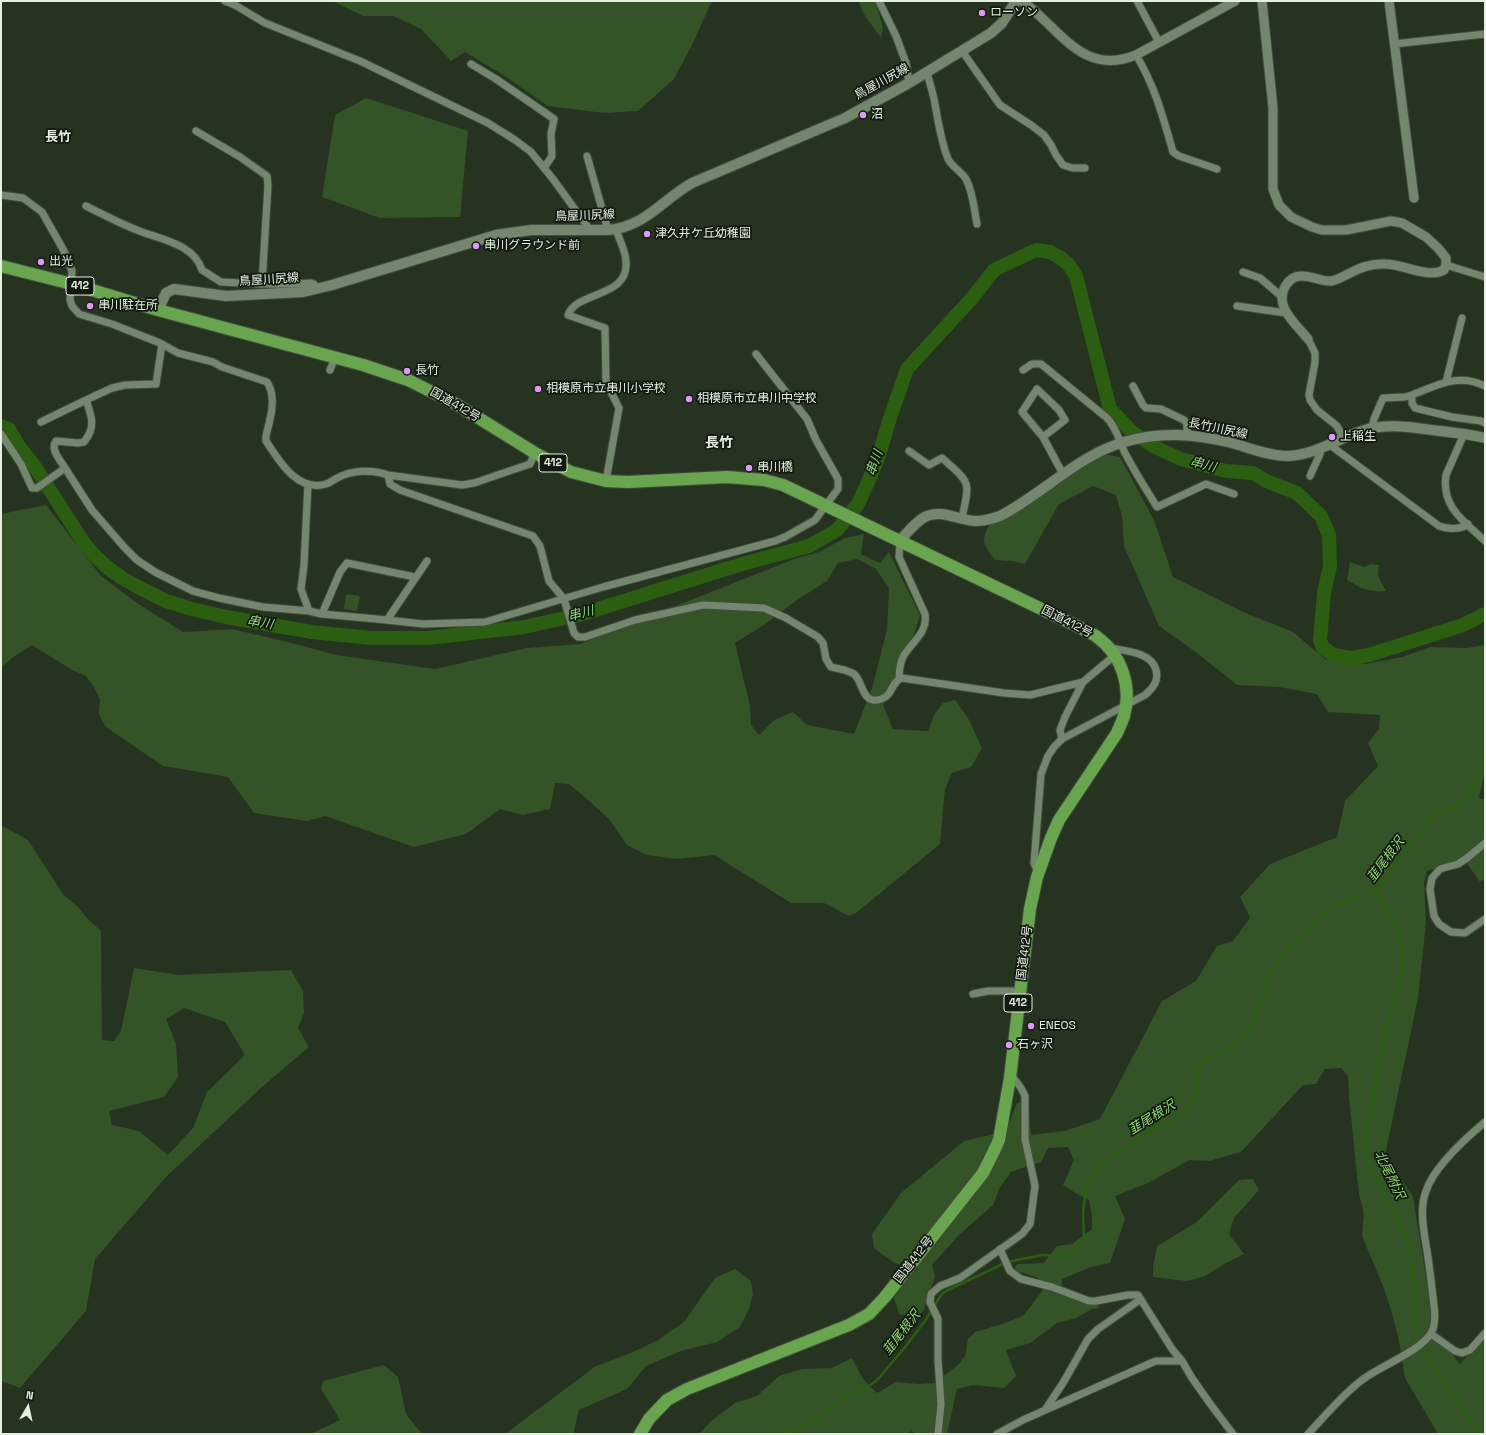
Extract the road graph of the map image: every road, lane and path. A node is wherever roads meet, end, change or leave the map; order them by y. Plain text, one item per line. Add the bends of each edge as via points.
1 (225, 1) edge
2 (879, 1) edge
3 (1016, 1) edge
4 (1022, 1) edge
5 (1137, 1) edge
6 (1235, 1) edge
7 (1262, 1) edge
8 (1389, 1) edge
9 (1485, 34) edge
10 (1159, 42) junction
11 (1394, 44) junction
12 (962, 51) junction
13 (1136, 55) junction
14 (471, 64) dead end
15 (926, 72) junction
16 (909, 83) junction
17 (196, 131) dead end
18 (587, 156) dead end
19 (544, 168) junction
20 (1085, 168) dead end
21 (1217, 169) dead end
22 (1, 196) edge
23 (1414, 198) dead end
24 (86, 206) dead end
25 (977, 224) dead end
26 (612, 229) junction
27 (590, 230) junction
28 (1446, 265) junction
29 (1, 266) edge
30 (1243, 272) dead end
31 (1485, 277) edge
32 (72, 284) junction
33 (262, 284) junction
34 (317, 289) junction
35 (1281, 296) junction
36 (1237, 306) dead end
37 (158, 310) junction
38 (1286, 313) junction
39 (1462, 318) dead end
40 (1308, 339) joint
41 (162, 344) junction
42 (756, 354) dead end
43 (336, 358) junction
44 (330, 370) dead end
45 (1023, 370) dead end
46 (1446, 382) junction
47 (1133, 386) dead end
48 (1485, 386) edge
49 (1412, 395) junction
50 (86, 400) junction
51 (41, 422) dead end
52 (1485, 423) edge
53 (1372, 428) junction
54 (1, 434) edge
55 (1183, 434) junction
56 (1464, 434) junction
57 (1043, 437) junction
58 (1485, 438) edge
59 (1344, 439) junction
60 (1122, 442) junction
61 (4, 444) edge
62 (1326, 447) junction
63 (909, 451) dead end
64 (535, 453) junction
65 (63, 469) junction
66 (1063, 474) junction
67 (388, 475) junction
68 (1310, 476) dead end
69 (606, 480) junction
70 (308, 484) junction
71 (1234, 494) dead end
72 (829, 508) junction
73 (962, 518) junction
74 (1468, 524) junction
75 (900, 540) junction
76 (1485, 540) edge
77 (427, 561) dead end
78 (415, 577) junction
79 (565, 601) junction
80 (309, 611) junction
81 (322, 614) junction
82 (387, 620) junction
83 (1112, 652) junction
84 (899, 679) junction
85 (1083, 682) junction
86 (1126, 704) junction
87 (1062, 739) junction
88 (1485, 843) edge
89 (1038, 873) junction
90 (1485, 919) edge
91 (1020, 991) junction
92 (973, 994) dead end
93 (1010, 1078) junction
94 (1485, 1122) edge
95 (1000, 1249) junction
96 (1141, 1299) junction
97 (1431, 1334) junction
98 (1485, 1334) edge
99 (1182, 1361) junction
100 (1045, 1410) junction
101 (640, 1434) edge
102 (938, 1434) edge
103 (997, 1434) edge
104 (1233, 1434) edge
105 (1308, 1434) edge

1 - 19 street via 265,23 360,61 488,123 531,152
2 - 16 street via 906,63
3 - 12 main road, 鳥屋川尻線 via 1007,17 996,28
4 - 13 street via 1085,55 1110,61
5 - 10 street
6 - 10 street
7 - 28 street via 1273,108 1273,189 1279,205 1291,217 1322,230 1346,230 1387,221 1399,221 1431,240 1446,258
8 - 11 street
9 - 11 street
10 - 13 street
11 - 23 street
12 - 15 main road, 鳥屋川尻線
12 - 20 street via 1000,105 1044,135 1063,165
13 - 21 street via 1148,76 1162,112 1173,152
14 - 19 street via 554,119 551,134 552,156
15 - 16 main road, 鳥屋川尻線
15 - 25 street via 950,164 961,172 968,183
16 - 26 main road, 鳥屋川尻線 via 845,118 692,183 646,217
17 - 33 street via 267,176
18 - 26 street
19 - 27 street
22 - 32 street via 23,198 42,212 64,251 72,271
24 - 33 street via 142,232 168,240 194,255 202,270 221,282
26 - 27 main road, 鳥屋川尻線
26 - 69 street via 626,258 627,267 623,278 613,287 579,303 568,315 605,328 606,382 619,408
27 - 34 main road, 鳥屋川尻線 via 531,230 496,235
28 - 31 street
28 - 35 street via 1444,270 1434,274 1384,263 1363,266 1330,281 1300,276 1291,279
29 - 32 highway, 国道412号 / 412
30 - 35 street via 1260,278
32 - 37 highway, 国道412号 / 412
32 - 41 street via 70,299 79,314
33 - 34 street via 311,283
34 - 37 main road, 鳥屋川尻線 via 234,296 174,289 168,291
35 - 38 street
36 - 38 street
37 - 43 highway, 国道412号 / 412
38 - 40 street
39 - 46 street
40 - 59 street via 1315,353 1310,400 1317,410 1337,426
41 - 50 street via 156,384 124,385
41 - 70 street via 178,353 213,362 267,382 271,389 272,405 266,441 283,466 296,479
42 - 72 street via 807,419 838,479 838,489
43 - 44 street
43 - 64 highway, 国道412号 / 412 via 420,386 456,404
45 - 60 street via 1032,364 1041,364 1112,422
46 - 48 street via 1462,379
46 - 49 street
47 - 55 street via 1146,408 1161,408 1184,420 1187,424
49 - 52 street via 1412,405 1415,408
49 - 53 street via 1383,398
50 - 51 street
50 - 65 street via 92,417 90,434 84,442 56,441 54,444
53 - 56 main road, 長竹川尻線 via 1387,426
53 - 59 main road, 長竹川尻線
54 - 61 street
55 - 60 main road, 長竹川尻線 via 1156,435
55 - 62 main road, 長竹川尻線 via 1281,455 1302,454
56 - 58 main road, 長竹川尻線
56 - 74 street via 1446,475 1445,486 1449,503
57 - 57 street via 1022,412 1037,389 1059,410 1065,420
57 - 66 street
59 - 62 main road, 長竹川尻線
60 - 66 main road, 長竹川尻線
60 - 71 street via 1135,471 1157,507 1206,484
61 - 65 street via 21,464 32,488 37,488
62 - 68 street
62 - 74 street via 1439,526 1450,528 1464,527
63 - 73 street via 926,465 942,458 964,477 968,493
64 - 67 street via 530,464 462,485
64 - 69 highway, 国道412号 / 412 via 571,472
65 - 80 street via 92,510 124,548 155,572 193,591 219,598 263,607
66 - 73 main road, 長竹川尻線 via 1000,516 979,521
67 - 70 street via 379,472 358,472 337,478 325,485
67 - 79 street via 390,484 400,490 533,536 540,546 549,581
69 - 72 highway, 国道412号 / 412 via 628,482 727,477 757,479 783,485
70 - 80 street via 301,589
72 - 75 highway, 国道412号 / 412
72 - 79 street via 815,520 785,537
73 - 75 main road, 長竹川尻線 via 942,514 928,516 918,521
74 - 76 street
75 - 83 highway, 国道412号 / 412 via 1081,628 1097,637
75 - 84 street via 899,557 926,618 923,630 902,660
77 - 78 street
78 - 81 street via 347,563 340,572
78 - 82 street
79 - 82 street via 485,622 423,624
79 - 84 street via 574,633 578,637 634,620 703,605 764,608 818,637 831,667 854,673 867,697 882,699
80 - 81 street
81 - 82 street
83 - 85 street
83 - 86 highway, 国道412号 / 412 via 1122,668 1126,684
83 - 86 street via 1133,652 1149,658 1156,666 1158,675 1152,689
84 - 85 street via 1030,695
85 - 87 street via 1060,730
86 - 87 street
86 - 89 highway, 国道412号 / 412 via 1124,718 1117,733 1059,820
87 - 89 street via 1048,756 1041,774 1034,863
88 - 90 street via 1458,864 1440,870 1432,878 1430,889 1434,916 1439,924 1451,932 1465,933
89 - 91 highway, 国道412号 / 412 via 1030,910
91 - 92 street via 988,991
91 - 93 highway, 国道412号 / 412
93 - 95 street via 1022,1088 1025,1096 1025,1139 1035,1192 1030,1224 1022,1234
93 - 101 highway, 国道412号 / 412 via 999,1140 983,1173 886,1297 869,1314 849,1325 687,1389 667,1400 649,1419
94 - 97 street via 1436,1172 1426,1191 1423,1221 1434,1306
95 - 96 street via 1008,1268 1021,1279 1089,1301 1128,1295 1138,1295
95 - 102 street via 960,1278 931,1294 930,1302 938,1319 941,1404
96 - 99 street
96 - 100 street via 1091,1335
97 - 98 street via 1462,1353 1470,1350
97 - 105 street via 1406,1354 1352,1388
99 - 100 street via 1150,1363
99 - 104 street
100 - 103 street

